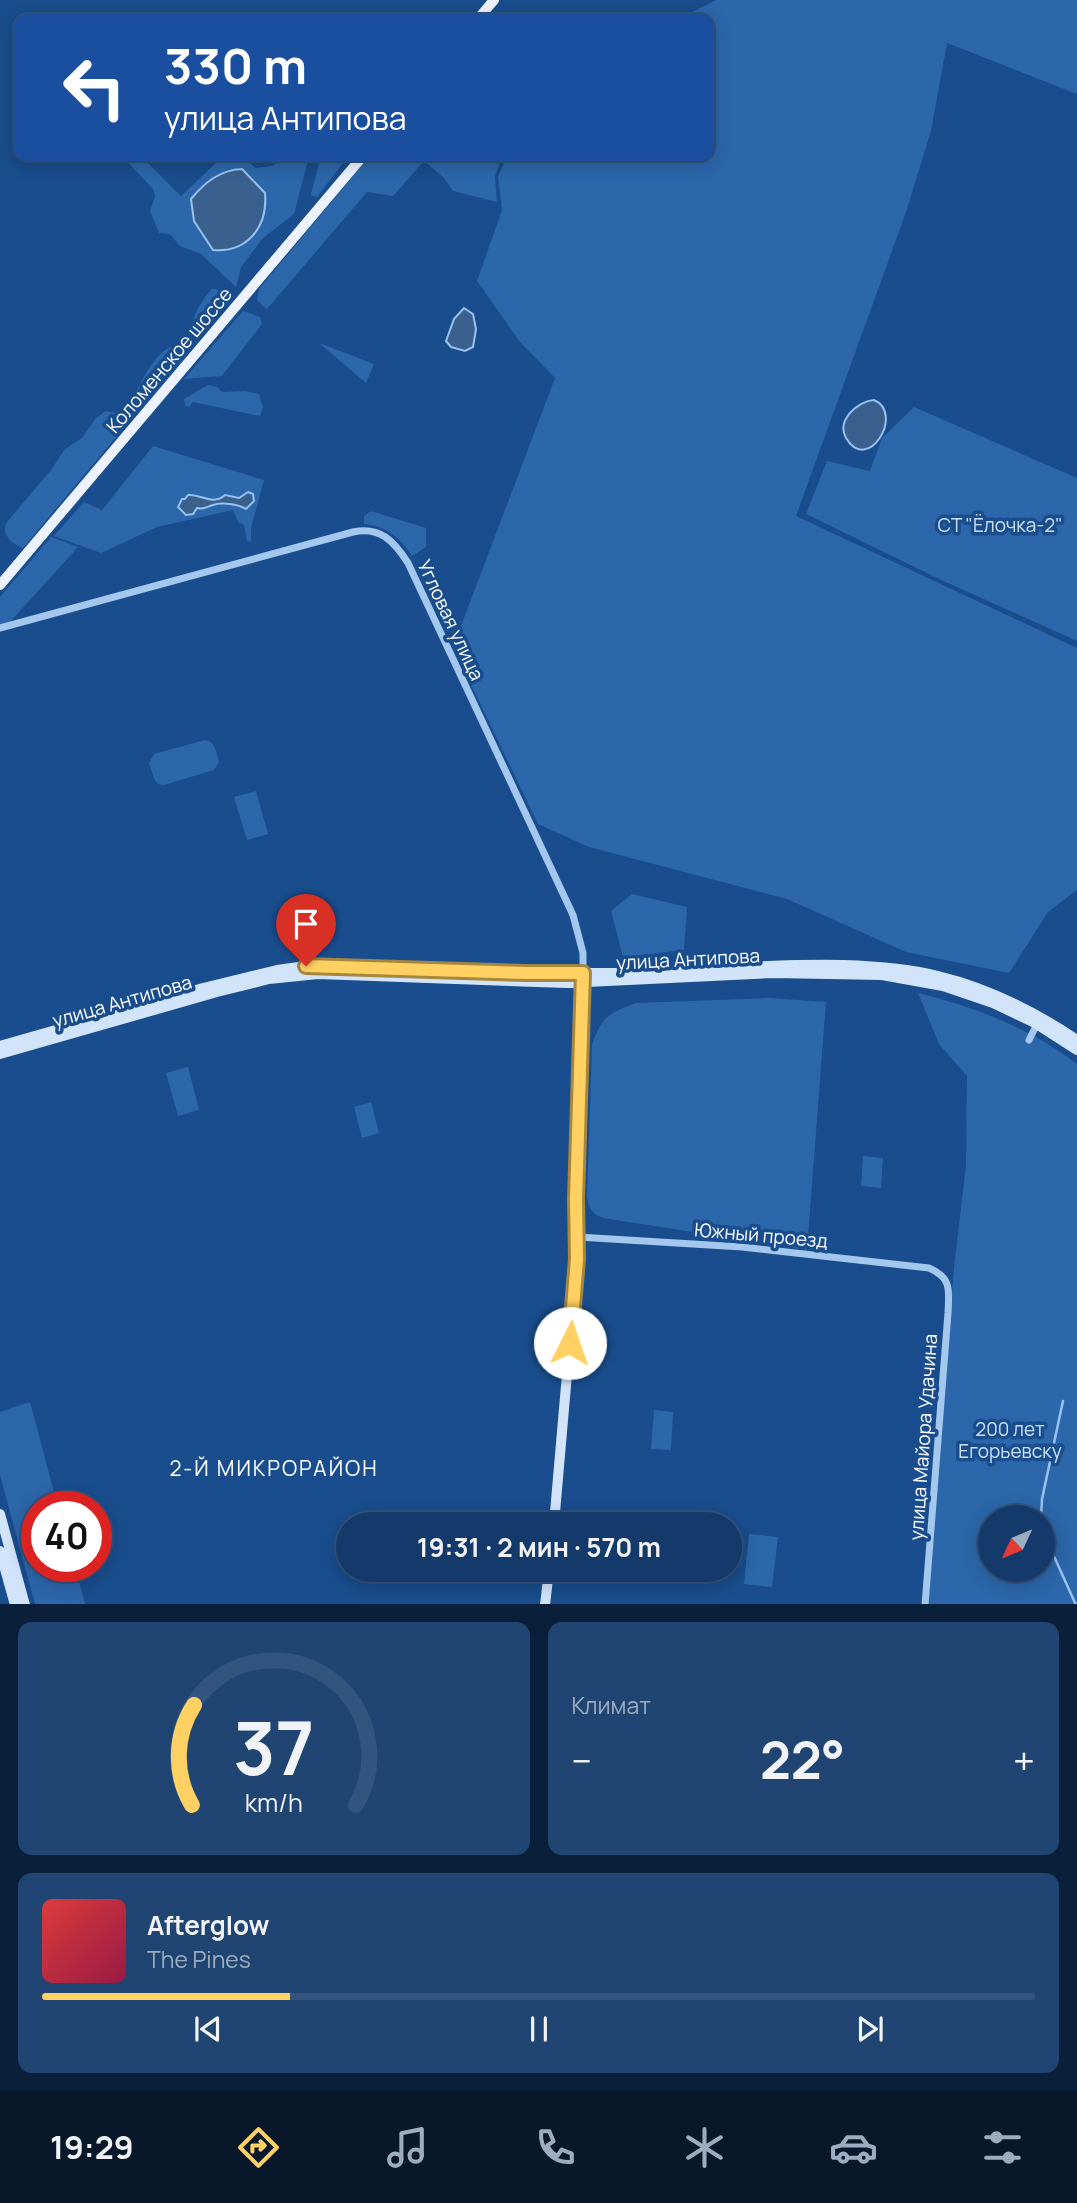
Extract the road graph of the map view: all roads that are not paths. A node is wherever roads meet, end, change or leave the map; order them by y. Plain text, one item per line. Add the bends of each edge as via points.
1 (494, 0) edge
2 (482, 14) edge
3 (359, 161) edge
4 (0, 585) edge
5 (0, 628) edge
6 (583, 977) junction
7 (1037, 1024) junction
8 (1029, 1040) dead end
9 (1077, 1040) edge
10 (0, 1046) edge
11 (1077, 1050) edge
12 (0, 1054) edge
13 (578, 1237) junction
14 (940, 1273) joint
15 (555, 1512) edge
16 (0, 1514) edge
17 (0, 1551) edge
18 (548, 1582) edge
19 (15, 1604) edge
20 (25, 1604) edge
21 (545, 1604) edge
22 (925, 1604) edge

1 - 2 main road
3 - 4 main road, Коломенское шоссе
5 - 6 street, Угловая улица via 346,533 367,529 382,533 408,563 573,915 583,953
6 - 7 main road, улица Антипова via 882,975 968,993
6 - 9 main road, улица Антипова via 799,965 910,970 1009,1001
6 - 10 main road, улица Антипова via 296,966
6 - 12 main road, улица Антипова via 297,974 216,992
6 - 13 main road
7 - 8 street
7 - 11 main road, улица Антипова
13 - 14 street, Южный проезд via 789,1252
13 - 15 main road
14 - 22 street, улица Майора Удачина via 948,1286 948,1313
16 - 20 main road
17 - 19 main road
18 - 21 main road

